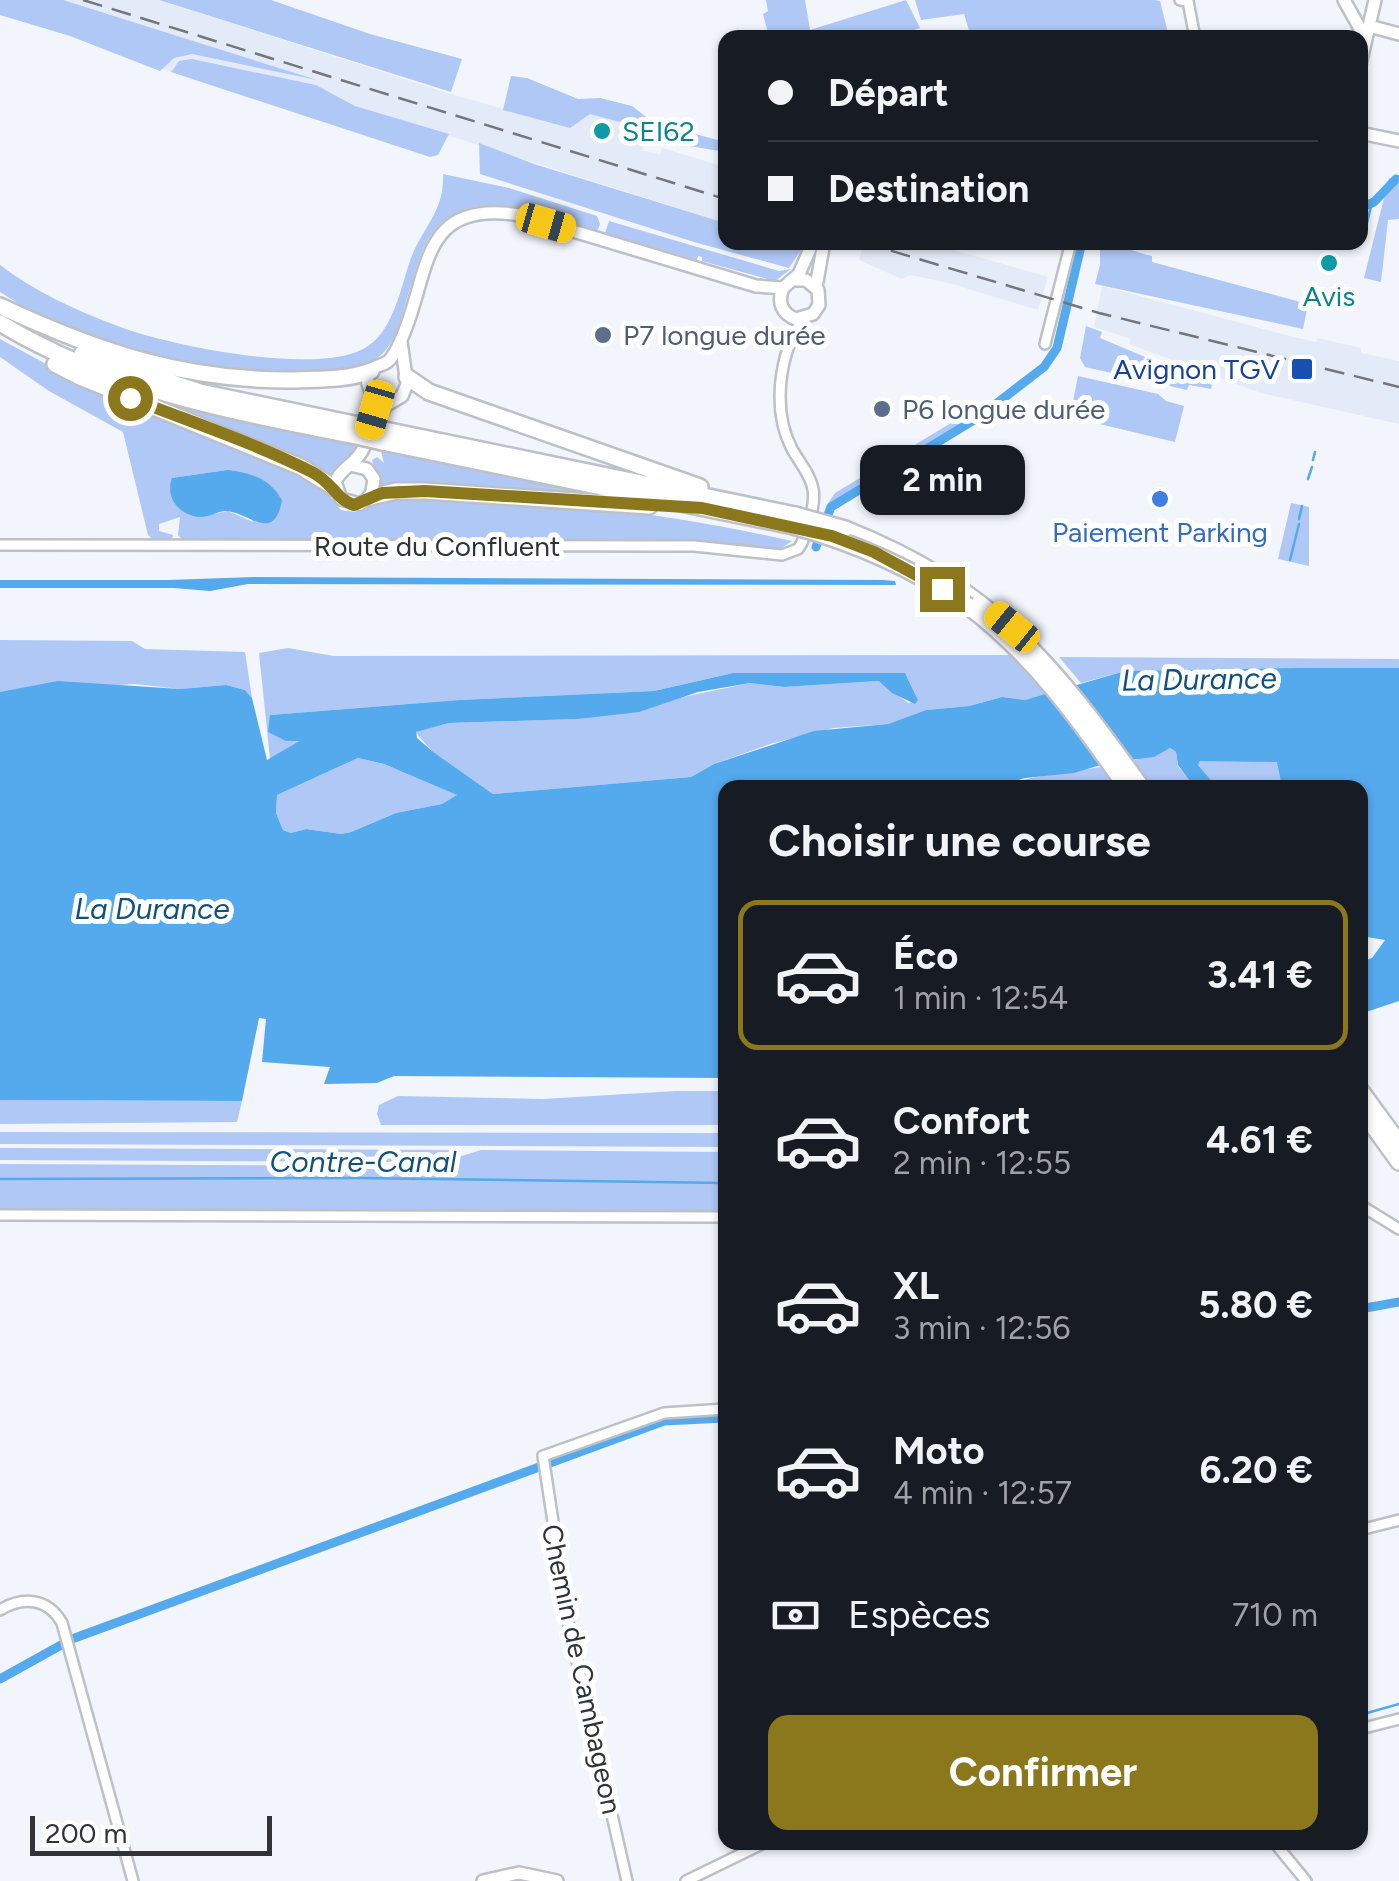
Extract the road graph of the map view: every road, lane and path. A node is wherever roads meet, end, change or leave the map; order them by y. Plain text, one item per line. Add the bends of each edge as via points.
1 (1180, 0) edge
2 (1344, 0) edge
3 (1375, 2) edge
4 (1355, 5) edge
5 (1193, 30) edge
6 (1361, 30) edge
7 (1368, 30) junction
8 (1399, 34) edge
9 (1368, 134) edge
10 (1399, 140) edge
11 (810, 250) edge
12 (823, 250) edge
13 (1070, 250) edge
14 (788, 284) junction
15 (756, 286) junction
16 (816, 286) junction
17 (0, 307) edge
18 (783, 307) junction
19 (803, 319) junction
20 (0, 323) edge
21 (0, 332) edge
22 (792, 337) junction
23 (400, 342) junction
24 (1045, 344) dead end
25 (387, 362) junction
26 (371, 370) junction
27 (405, 373) junction
28 (375, 398) junction
29 (390, 402) junction
30 (357, 430) junction
31 (384, 436) junction
32 (350, 466) junction
33 (367, 469) junction
34 (335, 488) junction
35 (372, 496) junction
36 (702, 508) junction
37 (760, 508) junction
38 (794, 520) junction
39 (0, 545) edge
40 (1122, 780) edge
41 (1136, 780) edge
42 (1368, 1104) edge
43 (1368, 1118) edge
44 (1398, 1155) edge
45 (1368, 1210) edge
46 (0, 1215) edge
47 (718, 1216) edge
48 (1399, 1229) edge
49 (718, 1409) edge
50 (1399, 1520) edge
51 (1368, 1528) edge
52 (0, 1610) edge
53 (1399, 1719) edge
54 (1368, 1727) edge
55 (750, 1850) edge
56 (1281, 1850) edge
57 (134, 1881) edge
58 (483, 1881) edge
59 (557, 1881) edge
60 (627, 1881) edge
61 (686, 1881) edge
62 (1306, 1881) edge

1 - 5 street via 1188,2
2 - 6 street
3 - 4 street
3 - 7 street
4 - 7 street
7 - 8 street
9 - 10 street
11 - 14 street
12 - 16 street
13 - 24 street
14 - 15 street
14 - 16 street via 806,280
14 - 18 street
15 - 18 street
15 - 23 street via 520,215 475,213 441,234 428,252
16 - 19 street via 819,305
17 - 26 highway via 103,351 194,373 268,380 350,378
17 - 30 highway via 75,351 155,380
18 - 19 street
18 - 22 street
19 - 22 street
20 - 30 highway via 64,358 152,392
21 - 34 highway via 80,377 301,466
22 - 39 street, Route du Confluent via 782,414 814,494 802,543 782,555 694,546
23 - 25 street
23 - 27 street
25 - 26 street
25 - 27 street
26 - 28 street via 368,388
27 - 29 street via 402,396
27 - 37 highway via 446,398
28 - 29 street
28 - 32 street via 364,449
29 - 33 street via 378,421
30 - 31 highway, bridge
31 - 36 highway
31 - 37 highway
32 - 33 street
32 - 34 street via 340,471
33 - 35 street
34 - 35 street via 354,505
35 - 36 highway via 425,491
36 - 38 highway
37 - 38 highway
38 - 40 highway, bridge via 874,552 991,624 1055,688
38 - 41 highway, bridge via 876,541 981,602 1065,683
42 - 44 highway
43 - 44 highway
45 - 48 street
46 - 47 street
49 - 60 street, Chemin de Cambageon via 664,1412 542,1462 569,1626
50 - 51 street
52 - 57 street via 19,1601 40,1602 58,1615
53 - 54 street
55 - 61 street
56 - 62 street
58 - 59 street via 519,1873

